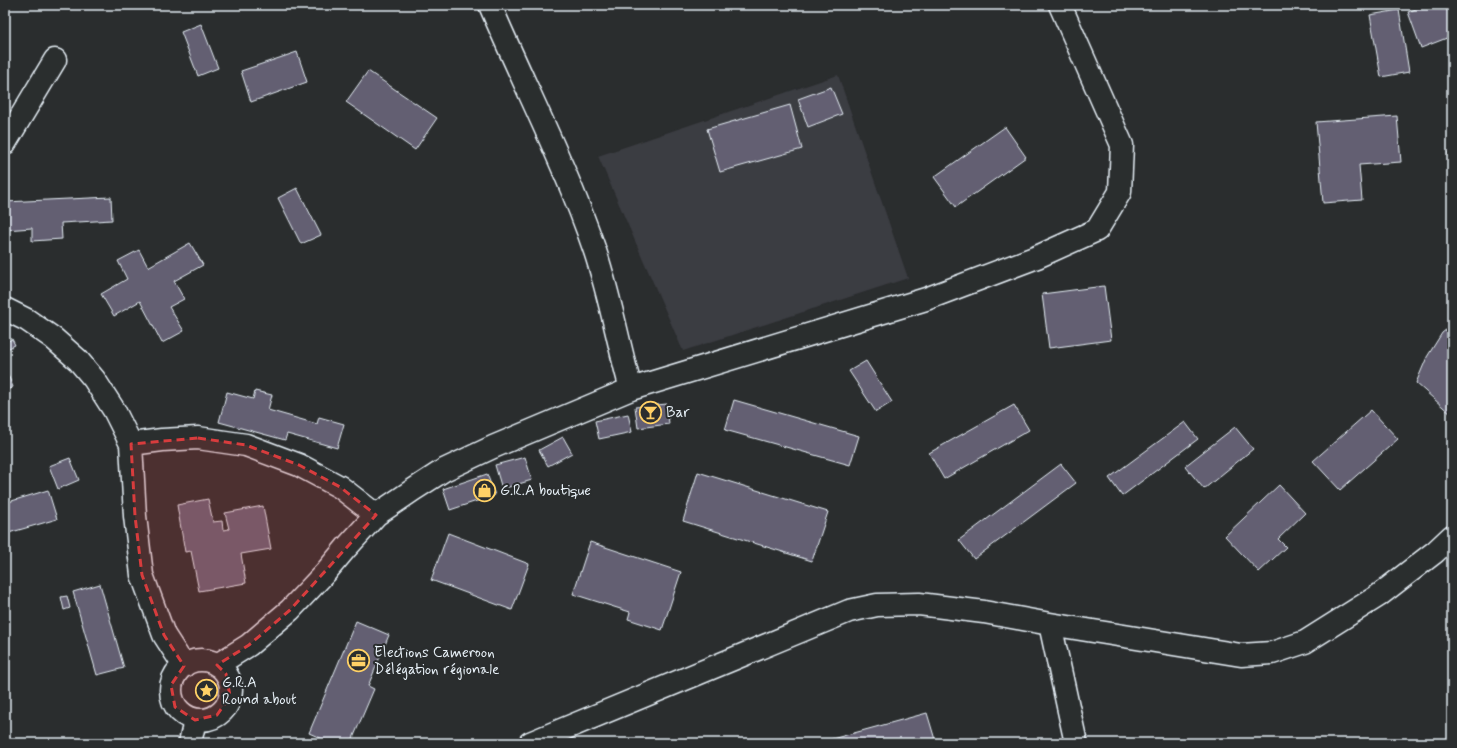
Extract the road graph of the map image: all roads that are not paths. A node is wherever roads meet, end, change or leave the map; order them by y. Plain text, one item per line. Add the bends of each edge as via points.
1 (490, 5) edge
2 (1060, 5) edge
3 (55, 60) dead end
4 (5, 143) edge
5 (5, 309) edge
6 (631, 389) junction
7 (131, 444) junction
8 (376, 516) junction
9 (1452, 536) edge
10 (1050, 624) junction
11 (217, 665) junction
12 (184, 666) junction
13 (195, 720) junction
14 (542, 741) edge
15 (190, 743) edge
16 (1076, 743) edge

1 - 6 street via 560,160 595,251
2 - 6 street via 1122,144 1120,192 1097,230 1037,257 926,298
3 - 4 street
5 - 7 street via 53,338 78,360 114,410
6 - 8 street via 444,470
7 - 8 street via 198,438 246,445 298,464 340,487
7 - 12 street via 135,516 142,575 164,635
8 - 11 street via 290,610 249,645
9 - 10 street via 1378,596 1305,642 1272,653 1241,655
10 - 14 street via 926,605 878,604 849,611
10 - 16 street
11 - 12 street via 206,661 194,661
11 - 13 street via 226,674 230,684 230,696 226,707 206,720
12 - 13 street via 176,674 171,685 171,696 176,707 184,715
13 - 15 street

